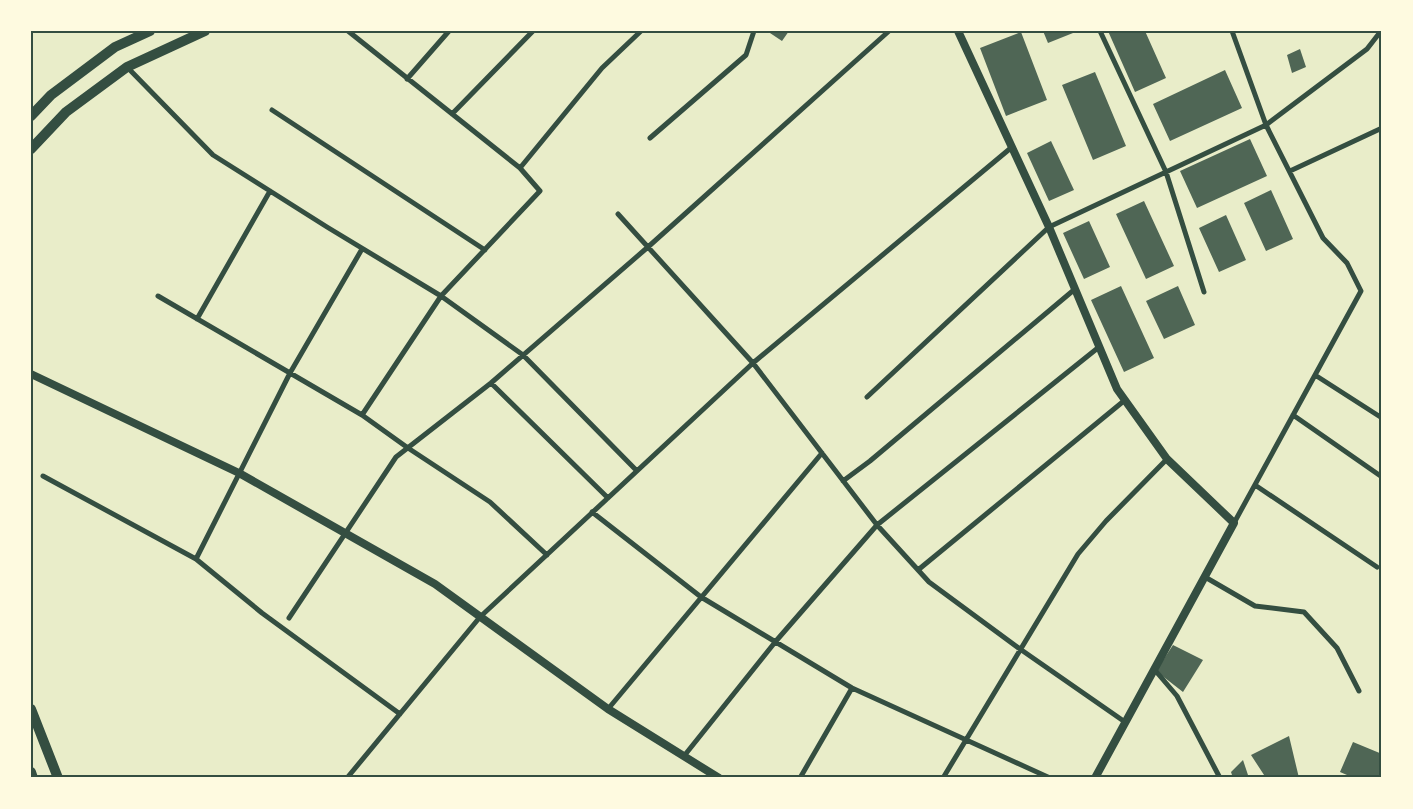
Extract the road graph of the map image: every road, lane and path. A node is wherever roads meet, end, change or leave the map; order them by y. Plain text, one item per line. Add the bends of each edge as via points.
1 (150, 31) edge
2 (205, 31) edge
3 (348, 31) edge
4 (450, 31) edge
5 (533, 31) edge
6 (641, 31) edge
7 (754, 31) edge
8 (889, 31) edge
9 (958, 31) edge
10 (1100, 31) edge
11 (1232, 31) edge
12 (1381, 31) edge
13 (127, 67) junction
14 (407, 78) junction
15 (272, 110) dead end
16 (452, 114) junction
17 (31, 116) edge
18 (1266, 125) junction
19 (1382, 128) edge
20 (650, 138) dead end
21 (1012, 146) junction
22 (31, 149) edge
23 (520, 168) junction
24 (1290, 171) junction
25 (1166, 172) junction
26 (270, 191) junction
27 (618, 214) dead end
28 (1049, 227) junction
29 (648, 247) junction
30 (362, 248) junction
31 (484, 250) junction
32 (1075, 289) junction
33 (1204, 292) dead end
34 (158, 296) dead end
35 (441, 296) junction
36 (197, 319) junction
37 (1099, 347) junction
38 (523, 356) junction
39 (753, 363) junction
40 (290, 373) junction
41 (31, 374) edge
42 (1315, 375) junction
43 (491, 382) junction
44 (867, 397) dead end
45 (1125, 400) junction
46 (362, 415) junction
47 (1293, 415) junction
48 (1382, 418) edge
49 (408, 448) junction
50 (822, 453) junction
51 (1167, 459) junction
52 (637, 471) junction
53 (239, 473) junction
54 (43, 476) dead end
55 (1382, 477) edge
56 (843, 480) junction
57 (1255, 485) junction
58 (608, 498) junction
59 (592, 512) junction
60 (1234, 523) junction
61 (877, 525) junction
62 (344, 533) junction
63 (547, 555) junction
64 (196, 559) junction
65 (1377, 568) dead end
66 (918, 570) junction
67 (1205, 577) junction
68 (701, 597) junction
69 (480, 617) junction
70 (289, 618) dead end
71 (776, 641) junction
72 (1020, 649) junction
73 (1154, 668) junction
74 (852, 688) junction
75 (1359, 691) dead end
76 (31, 709) edge
77 (608, 709) junction
78 (400, 714) junction
79 (1125, 722) junction
80 (966, 740) junction
81 (684, 756) junction
82 (31, 772) edge
83 (33, 778) edge
84 (58, 778) edge
85 (347, 778) edge
86 (719, 778) edge
87 (800, 778) edge
88 (943, 778) edge
89 (1050, 778) edge
90 (1095, 778) edge
91 (1220, 778) edge

1 - 17 main road via 115,47 51,95
2 - 13 main road
3 - 14 street
4 - 14 street
5 - 16 street
6 - 23 street via 602,68
7 - 20 street via 746,55
8 - 29 street
9 - 21 street
10 - 25 street
11 - 18 street
12 - 18 street via 1368,49
13 - 22 main road via 66,112
13 - 26 street via 213,155
14 - 16 street
15 - 31 street
16 - 23 street
18 - 24 street
18 - 25 street
19 - 24 street
21 - 28 street
21 - 39 street
23 - 31 street via 540,191
24 - 42 street via 1323,238 1347,263 1361,291
25 - 28 street
25 - 33 street
26 - 30 street
26 - 36 street
27 - 29 street
28 - 32 street
28 - 44 street
29 - 38 street
29 - 39 street
30 - 35 street
30 - 40 street
31 - 35 street
32 - 37 street
32 - 56 street
34 - 36 street
35 - 38 street
35 - 46 street
36 - 40 street
37 - 45 street
37 - 61 street
38 - 43 street
38 - 52 street
39 - 50 street
39 - 52 street
40 - 46 street
40 - 53 street
41 - 53 street
42 - 47 street
42 - 48 street
43 - 49 street
43 - 58 street
45 - 51 street
45 - 66 street
46 - 49 street
47 - 55 street
47 - 57 street
49 - 62 street via 396,457
49 - 63 street via 490,502
50 - 56 street
50 - 68 street
51 - 60 street
51 - 72 street via 1078,554
52 - 58 street
53 - 62 street
53 - 64 street
54 - 64 street
56 - 61 street
57 - 60 street
57 - 65 street
58 - 59 street
59 - 63 street
59 - 68 street
60 - 67 street
61 - 66 street
61 - 71 street
62 - 69 street via 435,584
62 - 70 street
63 - 69 street
64 - 78 street via 262,613
66 - 72 street via 929,582
67 - 73 street
67 - 75 street via 1255,606 1304,612 1337,648
68 - 71 street
68 - 77 street
69 - 77 street
69 - 78 street
71 - 74 street
71 - 81 street
72 - 79 street
72 - 80 street
73 - 79 street
73 - 91 street via 1177,696
74 - 80 street
74 - 87 street
76 - 84 main road
77 - 81 street
78 - 85 street
79 - 90 street
80 - 88 street
80 - 89 street
81 - 86 street
82 - 83 main road

